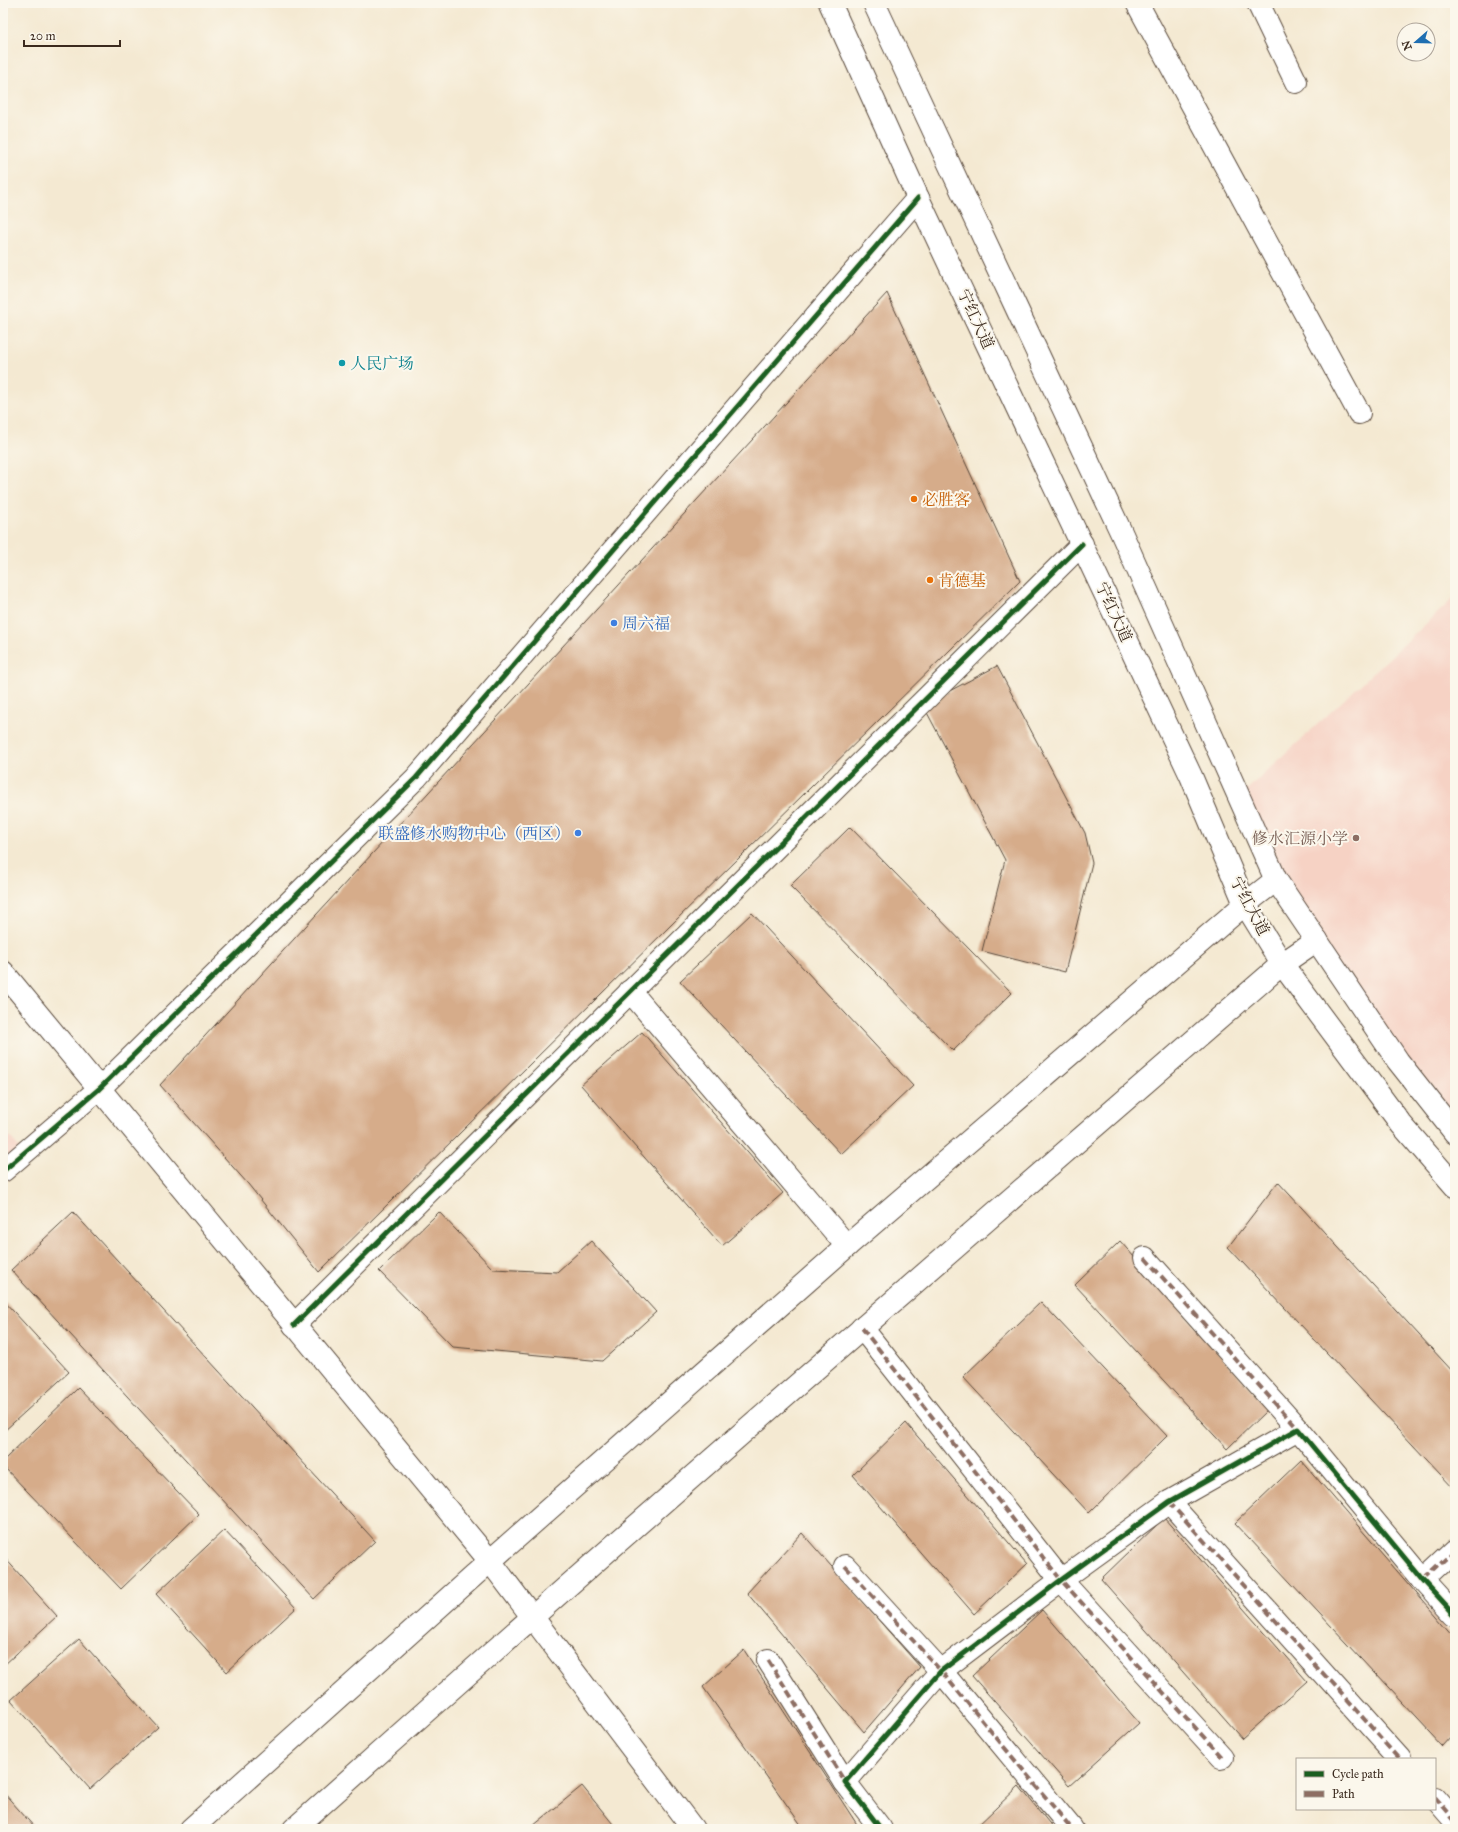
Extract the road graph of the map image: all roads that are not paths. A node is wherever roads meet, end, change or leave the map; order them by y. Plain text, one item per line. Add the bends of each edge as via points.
1 (830, 3) edge
2 (874, 3) edge
3 (1136, 3) edge
4 (1258, 3) edge
5 (1296, 82) dead end
6 (918, 198) junction
7 (1359, 413) dead end
8 (1082, 544) junction
9 (1276, 880) junction
10 (1245, 904) junction
11 (1317, 940) junction
12 (1282, 964) junction
13 (3, 972) edge
14 (630, 991) junction
15 (99, 1089) junction
16 (1455, 1132) edge
17 (3, 1171) edge
18 (1455, 1186) edge
19 (847, 1246) junction
20 (1145, 1258) dead end
21 (294, 1324) junction
22 (862, 1328) junction
23 (1298, 1429) junction
24 (1169, 1502) junction
25 (1455, 1550) edge
26 (490, 1561) junction
27 (845, 1566) dead end
28 (1061, 1580) junction
29 (1423, 1580) junction
30 (1455, 1615) edge
31 (531, 1616) junction
32 (768, 1660) dead end
33 (941, 1671) junction
34 (1222, 1757) dead end
35 (1399, 1758) edge
36 (845, 1782) junction
37 (1436, 1799) edge
38 (1455, 1820) edge
39 (191, 1829) edge
40 (294, 1829) edge
41 (693, 1829) edge
42 (881, 1829) edge
43 (1072, 1829) edge

1 - 6 main road, 宁红大道
2 - 9 main road via 1121,532
3 - 7 main road
4 - 5 main road
6 - 8 main road, 宁红大道
6 - 15 main road via 416,778
8 - 10 main road, 宁红大道 via 1191,776
8 - 14 main road
9 - 10 main road
9 - 11 main road
10 - 12 main road, 宁红大道
10 - 19 main road
11 - 12 main road
11 - 16 main road via 1398,1061
12 - 18 main road, 宁红大道 via 1401,1124
12 - 22 main road
13 - 15 main road
14 - 19 main road
14 - 21 main road
15 - 17 main road
15 - 21 main road
19 - 26 main road
20 - 23 main road
21 - 26 main road
22 - 28 main road
22 - 31 main road
23 - 24 main road
23 - 29 main road
24 - 28 main road
24 - 35 main road
25 - 29 main road
26 - 31 main road
26 - 39 main road
27 - 33 main road
28 - 33 main road
28 - 34 main road
29 - 30 main road
31 - 40 main road
31 - 41 main road
32 - 36 main road
33 - 36 main road
33 - 43 main road
36 - 42 main road
37 - 38 main road

